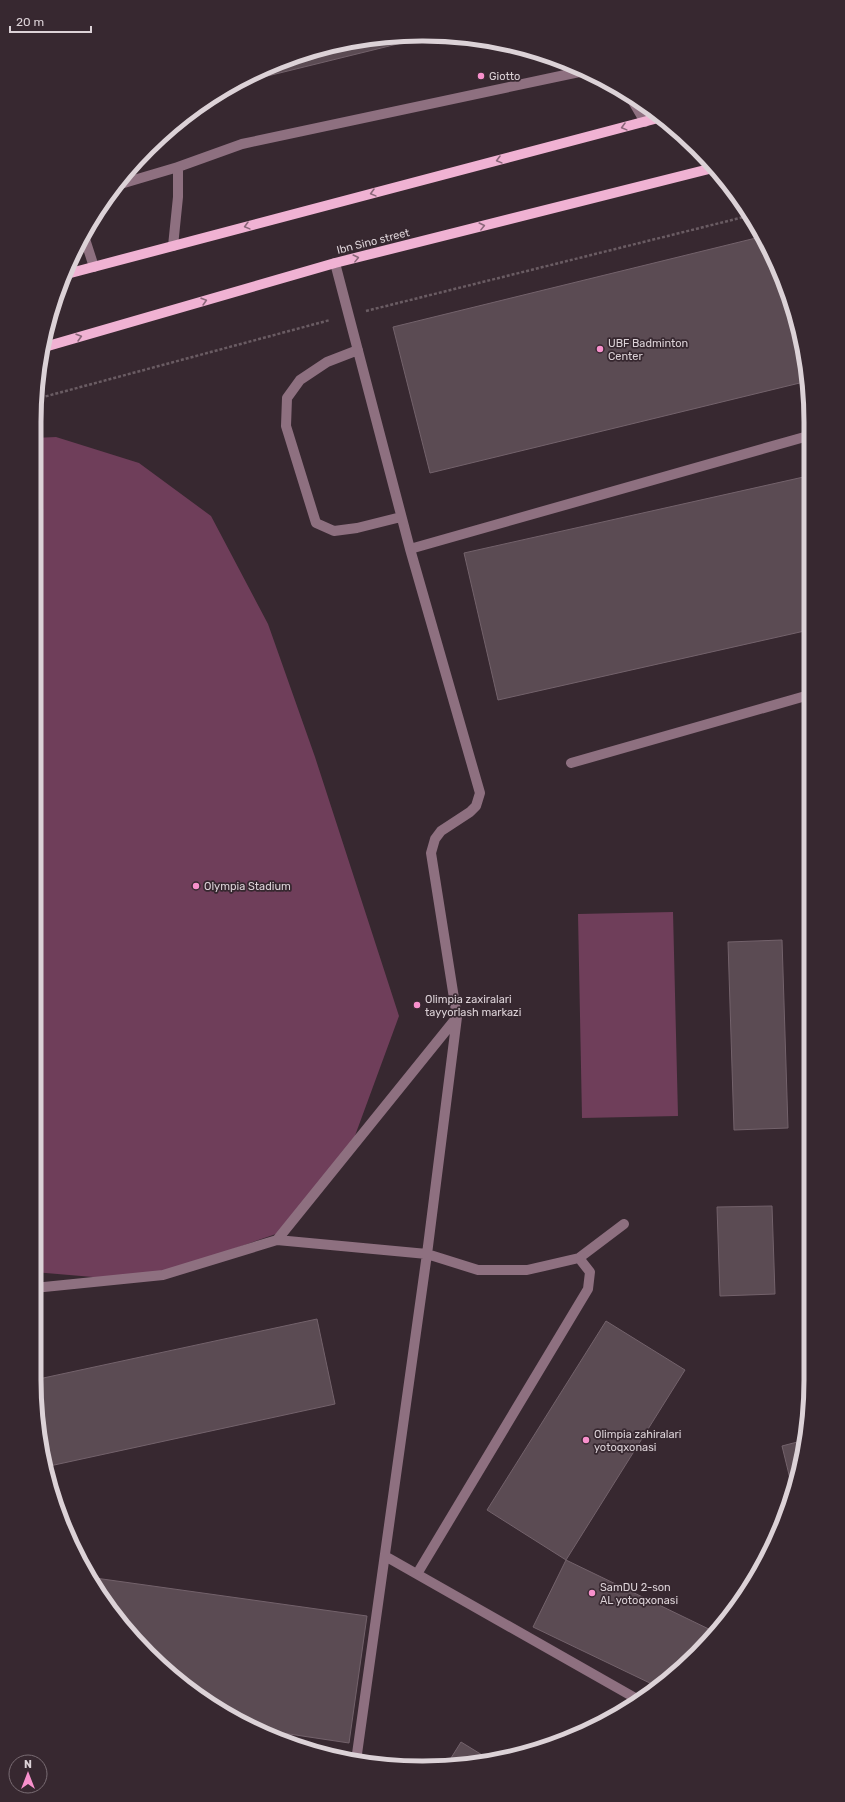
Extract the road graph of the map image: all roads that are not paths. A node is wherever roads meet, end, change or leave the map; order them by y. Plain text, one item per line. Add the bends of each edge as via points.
1 (575, 73) edge
2 (636, 106) edge
3 (654, 119) edge
4 (645, 122) junction
5 (178, 167) junction
6 (707, 169) edge
7 (127, 182) edge
8 (86, 243) edge
9 (173, 246) junction
10 (335, 263) junction
11 (94, 267) junction
12 (72, 273) edge
13 (49, 346) edge
14 (358, 350) junction
15 (804, 437) edge
16 (401, 517) junction
17 (410, 549) junction
18 (804, 696) edge
19 (571, 763) dead end
20 (457, 1017) junction
21 (624, 1224) dead end
22 (276, 1240) junction
23 (427, 1254) junction
24 (579, 1258) junction
25 (41, 1287) edge
26 (385, 1556) junction
27 (417, 1574) junction
28 (633, 1698) edge
29 (357, 1755) edge

1 - 5 street via 242,144
2 - 4 street
3 - 4 main road
4 -> 9 main road
5 - 7 street
5 - 9 street
10 -> 6 main road, Ibn Sino street
8 - 11 street
9 - 11 main road
13 -> 10 main road, Ibn Sino street
10 - 14 street
11 - 12 main road
14 - 16 street
14 - 16 street via 327,362 300,380 287,398 286,426 316,523 334,531
15 - 17 street
16 - 17 street
17 - 20 street via 480,793 476,806 470,812 441,831 435,839 431,853
18 - 19 street
20 - 22 street
20 - 23 street
21 - 24 street
22 - 23 street
22 - 25 street via 163,1275
23 - 24 street via 478,1270 528,1270
23 - 26 street
24 - 27 street via 590,1272 588,1288
26 - 27 street
26 - 29 street
27 - 28 street

